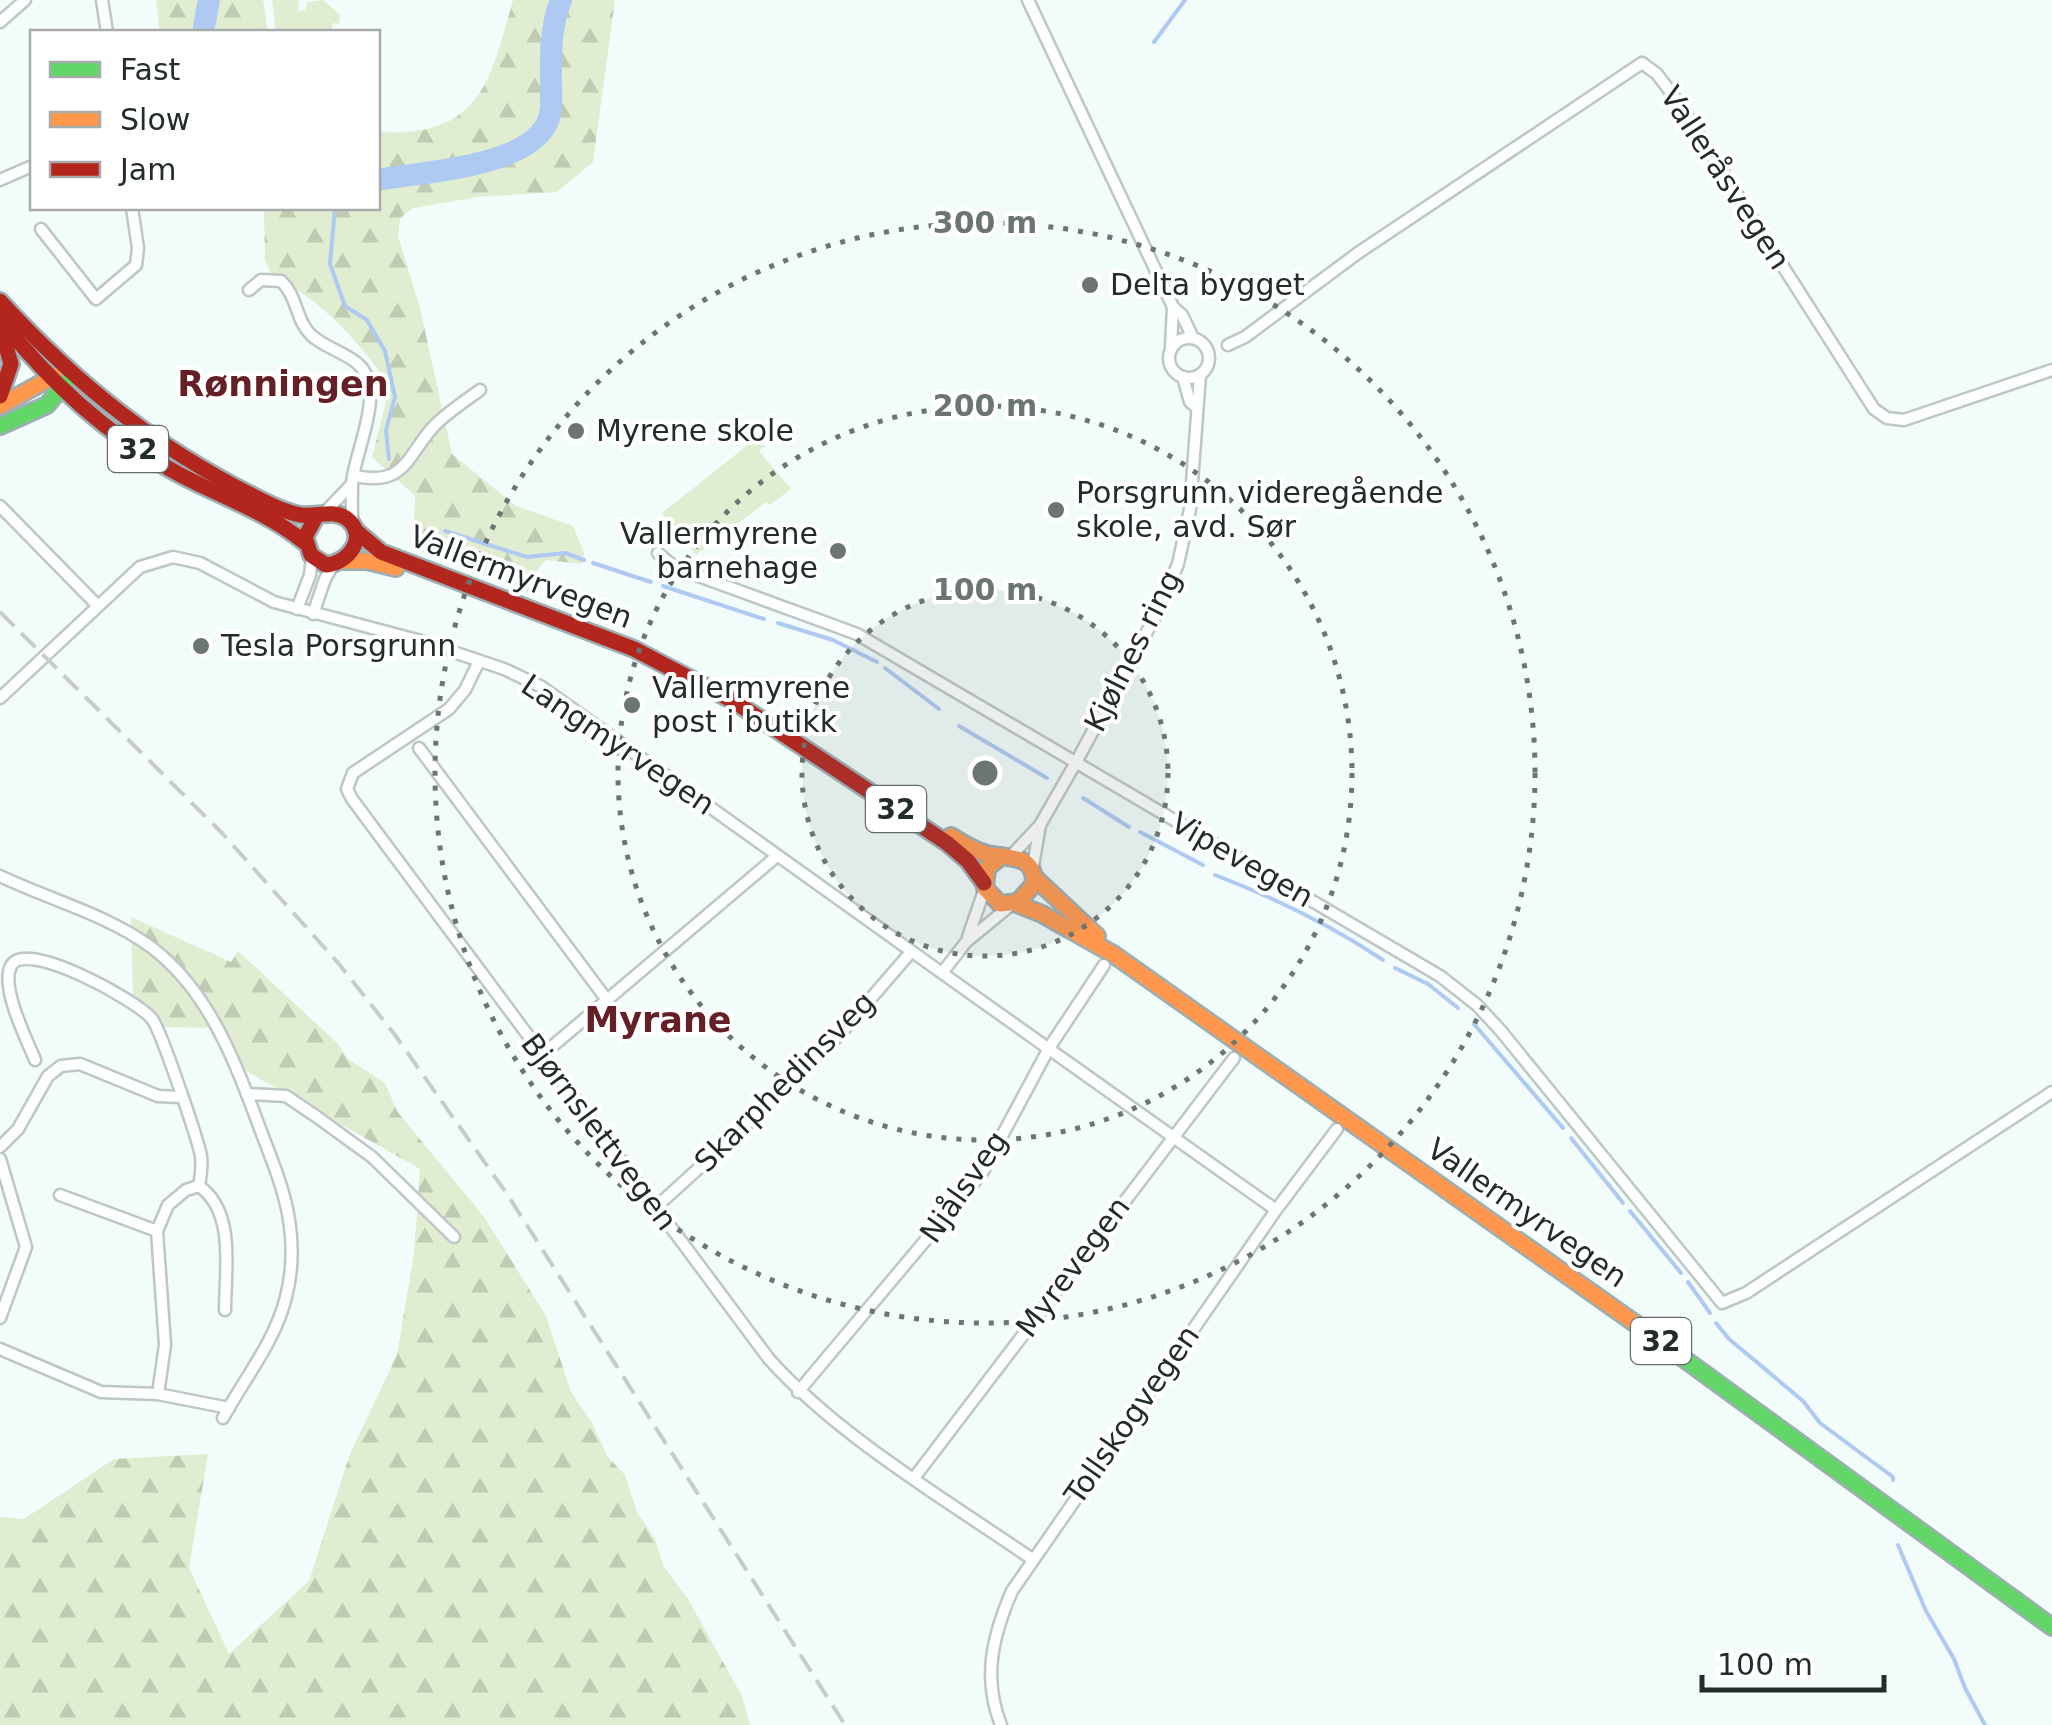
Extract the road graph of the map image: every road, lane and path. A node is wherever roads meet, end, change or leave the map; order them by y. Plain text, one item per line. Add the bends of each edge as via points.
1 (25, 0) edge
2 (102, 0) edge
3 (1028, 0) edge
4 (0, 22) edge
5 (107, 30) edge
6 (30, 167) edge
7 (0, 180) edge
8 (132, 210) edge
9 (41, 228) dead end
10 (249, 290) dead end
11 (0, 301) edge
12 (1174, 307) junction
13 (0, 318) edge
14 (0, 328) edge
15 (1193, 338) junction
16 (1228, 345) dead end
17 (1171, 348) junction
18 (2052, 370) edge
19 (68, 374) junction
20 (1200, 375) junction
21 (1183, 377) junction
22 (47, 378) junction
23 (480, 390) dead end
24 (62, 393) junction
25 (0, 396) edge
26 (0, 406) edge
27 (1196, 407) junction
28 (0, 426) edge
29 (353, 480) junction
30 (0, 506) edge
31 (319, 515) junction
32 (354, 527) junction
33 (308, 550) junction
34 (658, 553) dead end
35 (339, 563) junction
36 (97, 605) junction
37 (297, 609) junction
38 (314, 614) junction
39 (479, 661) junction
40 (672, 670) junction
41 (0, 698) edge
42 (800, 743) junction
43 (420, 748) dead end
44 (1076, 764) junction
45 (1040, 825) junction
46 (777, 856) junction
47 (1006, 856) junction
48 (1033, 874) junction
49 (0, 876) edge
50 (984, 886) junction
51 (1014, 905) junction
52 (966, 942) junction
53 (911, 952) junction
54 (1108, 959) junction
55 (942, 973) junction
56 (607, 1000) junction
57 (1049, 1048) junction
58 (542, 1056) junction
59 (1234, 1058) dead end
60 (35, 1060) dead end
61 (2052, 1092) edge
62 (247, 1094) junction
63 (180, 1097) junction
64 (1337, 1129) dead end
65 (1173, 1135) junction
66 (0, 1147) edge
67 (0, 1159) edge
68 (199, 1186) junction
69 (60, 1195) dead end
70 (655, 1208) junction
71 (1276, 1210) junction
72 (157, 1231) junction
73 (454, 1237) dead end
74 (225, 1310) dead end
75 (0, 1318) edge
76 (0, 1349) edge
77 (798, 1392) junction
78 (158, 1394) junction
79 (914, 1478) junction
80 (1032, 1559) junction
81 (2052, 1627) edge
82 (1001, 1725) edge

1 - 4 street
2 - 5 street
3 - 12 street
6 - 7 street
8 - 9 street via 136,265 96,299
10 - 29 street via 268,278 281,281 306,330 365,373 369,407
11 - 19 main road, 32
12 - 15 street
12 - 17 street
13 - 22 main road, 32
14 - 25 main road via 12,357
15 - 17 street
15 - 20 street via 1209,354
16 - 18 street, Valleråsvegen via 1642,64 1678,102 1874,409 1904,420
17 - 21 street via 1170,365
19 - 22 main road
19 - 24 main road
19 - 31 main road, 32 via 184,459 275,506
20 - 21 street
20 - 27 street, Kjølnes ring
21 - 27 street, Kjølnes ring
22 - 24 main road, 32
22 - 26 main road
23 - 29 street via 436,424 405,467
24 - 28 main road
24 - 33 main road, 32 via 153,459 272,518
27 - 44 street, Kjølnes ring via 1198,441 1178,564
29 - 31 street
29 - 32 street
30 - 36 street
31 - 32 main road, 32 via 339,514
31 - 33 main road via 306,530
32 - 35 main road via 355,547
32 - 40 main road, Vallermyrvegen / 32 via 380,552 634,649
33 - 35 main road, 32 via 322,564
33 - 37 street via 310,575
34 - 44 street, Vipevegen via 674,567 856,634
35 - 38 street via 325,579
35 - 40 main road, Vallermyrvegen / 32 via 367,560 397,568
36 - 37 street, Langmyrvegen via 140,567 173,557
36 - 41 street
37 - 38 street, Langmyrvegen
38 - 39 street, Langmyrvegen
39 - 46 street, Langmyrvegen via 542,688
39 - 58 street, Bjørnslettvegen via 449,709 353,773 347,789
40 - 42 main road, Vallermyrvegen / 32
42 - 47 main road, Vallermyrvegen / 32 via 964,844
42 - 50 main road, Vallermyrvegen / 32 via 958,852
43 - 56 street
44 - 45 street, Kjølnes ring
44 - 61 street, Vipevegen via 1423,964 1468,998 1722,1304
45 - 47 street, Kjølnes ring
45 - 48 street, Kjølnes ring
46 - 53 street, Langmyrvegen
46 - 56 street
47 - 48 main road, 32 via 1022,859
47 - 50 main road via 987,868
48 - 51 main road via 1030,893
48 - 54 main road, Vallermyrvegen / 32
49 - 62 street via 114,925 161,955 205,1006
50 - 51 main road, 32 via 994,901
50 - 52 street
51 - 52 street
51 - 54 main road, Vallermyrvegen / 32 via 1045,914
52 - 55 street
53 - 55 street, Langmyrvegen
53 - 70 street, Skarphedinsveg via 840,1033
54 - 57 street, Njålsveg
54 - 81 main road, Vallermyrvegen / 32 via 1770,1419
55 - 57 street, Langmyrvegen
56 - 58 street
57 - 65 street, Langmyrvegen
57 - 77 street, Njålsveg via 982,1173
58 - 70 street, Bjørnslettvegen
59 - 65 street, Myrevegen
60 - 63 street via 8,984 10,966 27,957 64,968 152,1018
62 - 73 street via 286,1096 317,1116 372,1157
62 - 78 street via 282,1189 292,1254 281,1314 226,1413
63 - 66 street via 158,1096 80,1064 61,1066
63 - 68 street via 200,1153
64 - 71 street, Tollskogvegen
65 - 71 street, Langmyrvegen
65 - 79 street, Myrevegen
67 - 75 street via 26,1247
68 - 72 street via 168,1205
68 - 74 street via 219,1205 224,1226
69 - 72 street
70 - 77 street, Bjørnslettvegen
71 - 80 street, Tollskogvegen
72 - 78 street via 165,1345
76 - 78 street via 86,1388
77 - 79 street, Bjørnslettvegen
79 - 80 street, Bjørnslettvegen
80 - 82 street, Tollskogvegen via 1012,1591 991,1652 990,1682

